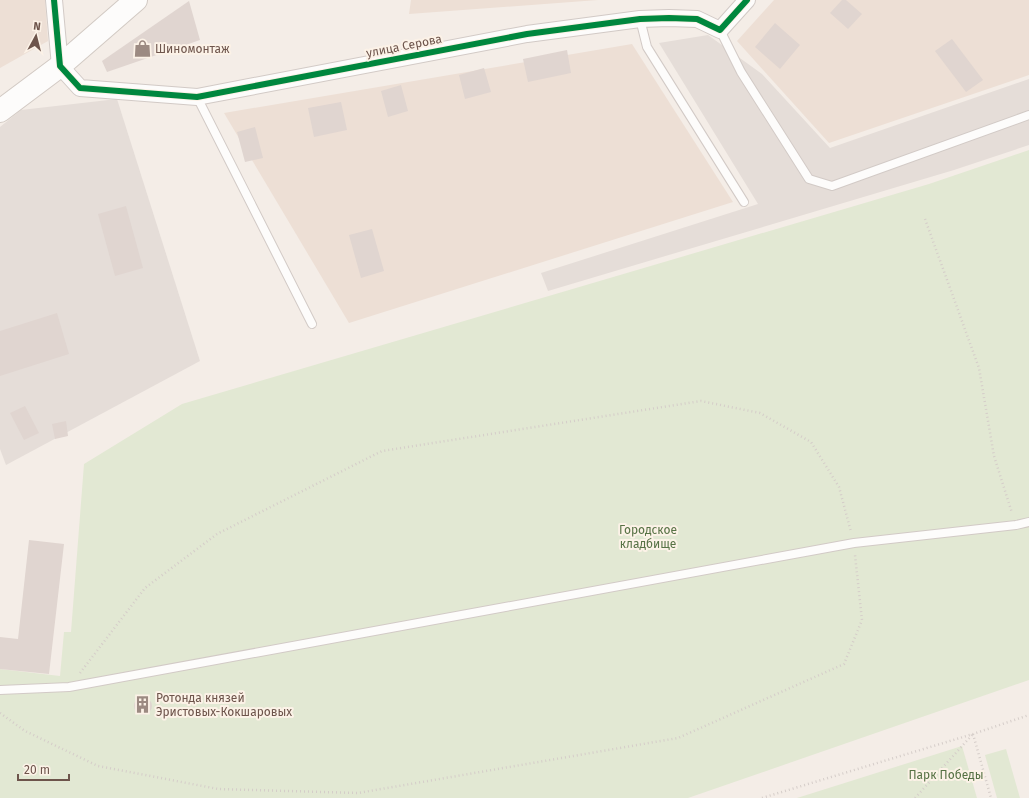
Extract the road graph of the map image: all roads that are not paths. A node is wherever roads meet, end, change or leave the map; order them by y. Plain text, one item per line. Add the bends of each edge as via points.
1 (54, 0) edge
2 (136, 0) edge
3 (747, 0) edge
4 (640, 19) junction
5 (720, 30) junction
6 (60, 66) junction
7 (197, 97) junction
8 (0, 111) edge
9 (1029, 115) edge
10 (744, 202) dead end
11 (312, 324) dead end
12 (1029, 522) edge
13 (0, 690) edge

1 - 6 street
2 - 6 street
3 - 5 street
4 - 5 street, улица Серова via 697,20
4 - 7 street, улица Серова via 527,34
4 - 10 lane via 647,46
5 - 9 lane via 741,72 809,179 832,186
6 - 7 street, улица Серова via 80,88
6 - 8 street
7 - 11 lane
12 - 13 lane via 854,543 69,687

